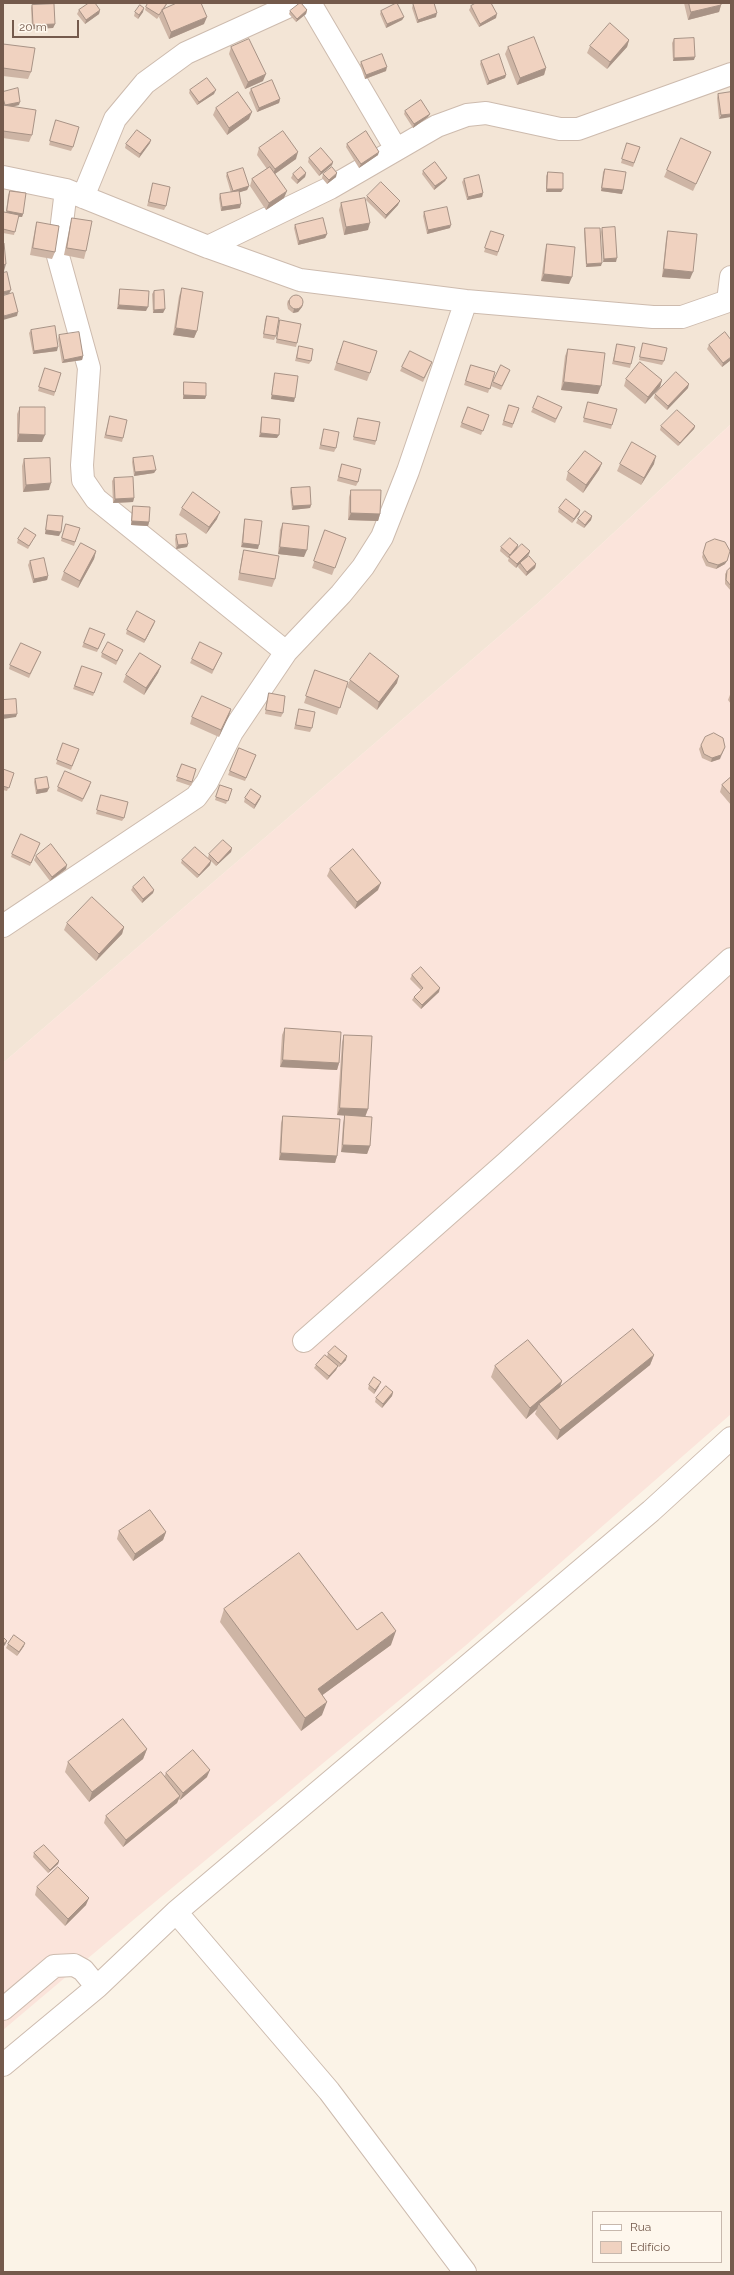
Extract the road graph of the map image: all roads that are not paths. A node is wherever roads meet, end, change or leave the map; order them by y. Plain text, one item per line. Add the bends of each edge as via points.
1 (296, 3) edge
2 (310, 3) edge
3 (731, 74) edge
4 (396, 149) junction
5 (3, 178) edge
6 (75, 193) junction
7 (208, 247) junction
8 (731, 277) edge
9 (730, 300) edge
10 (466, 301) junction
11 (286, 652) junction
12 (3, 926) edge
13 (731, 959) edge
14 (304, 1341) dead end
15 (731, 1438) edge
16 (176, 1912) junction
17 (97, 1987) junction
18 (3, 2009) edge
19 (3, 2065) edge
20 (465, 2272) edge

1 - 6 street via 186,53 145,83 115,119
2 - 4 street
3 - 4 street via 578,129 560,129 486,113 467,115 437,126
4 - 7 street via 330,188
5 - 6 street
6 - 7 street
6 - 11 street via 58,256 89,368 83,480 96,499
7 - 10 street via 300,280
8 - 9 street
9 - 10 street via 682,317
10 - 11 street via 408,471 382,537 363,567 341,594
11 - 12 street via 232,732 207,782 196,797
13 - 14 street via 506,1163
15 - 16 street via 651,1511
16 - 17 street
16 - 20 street via 329,2091
17 - 18 street via 83,1970 74,1965 54,1966
17 - 19 street

